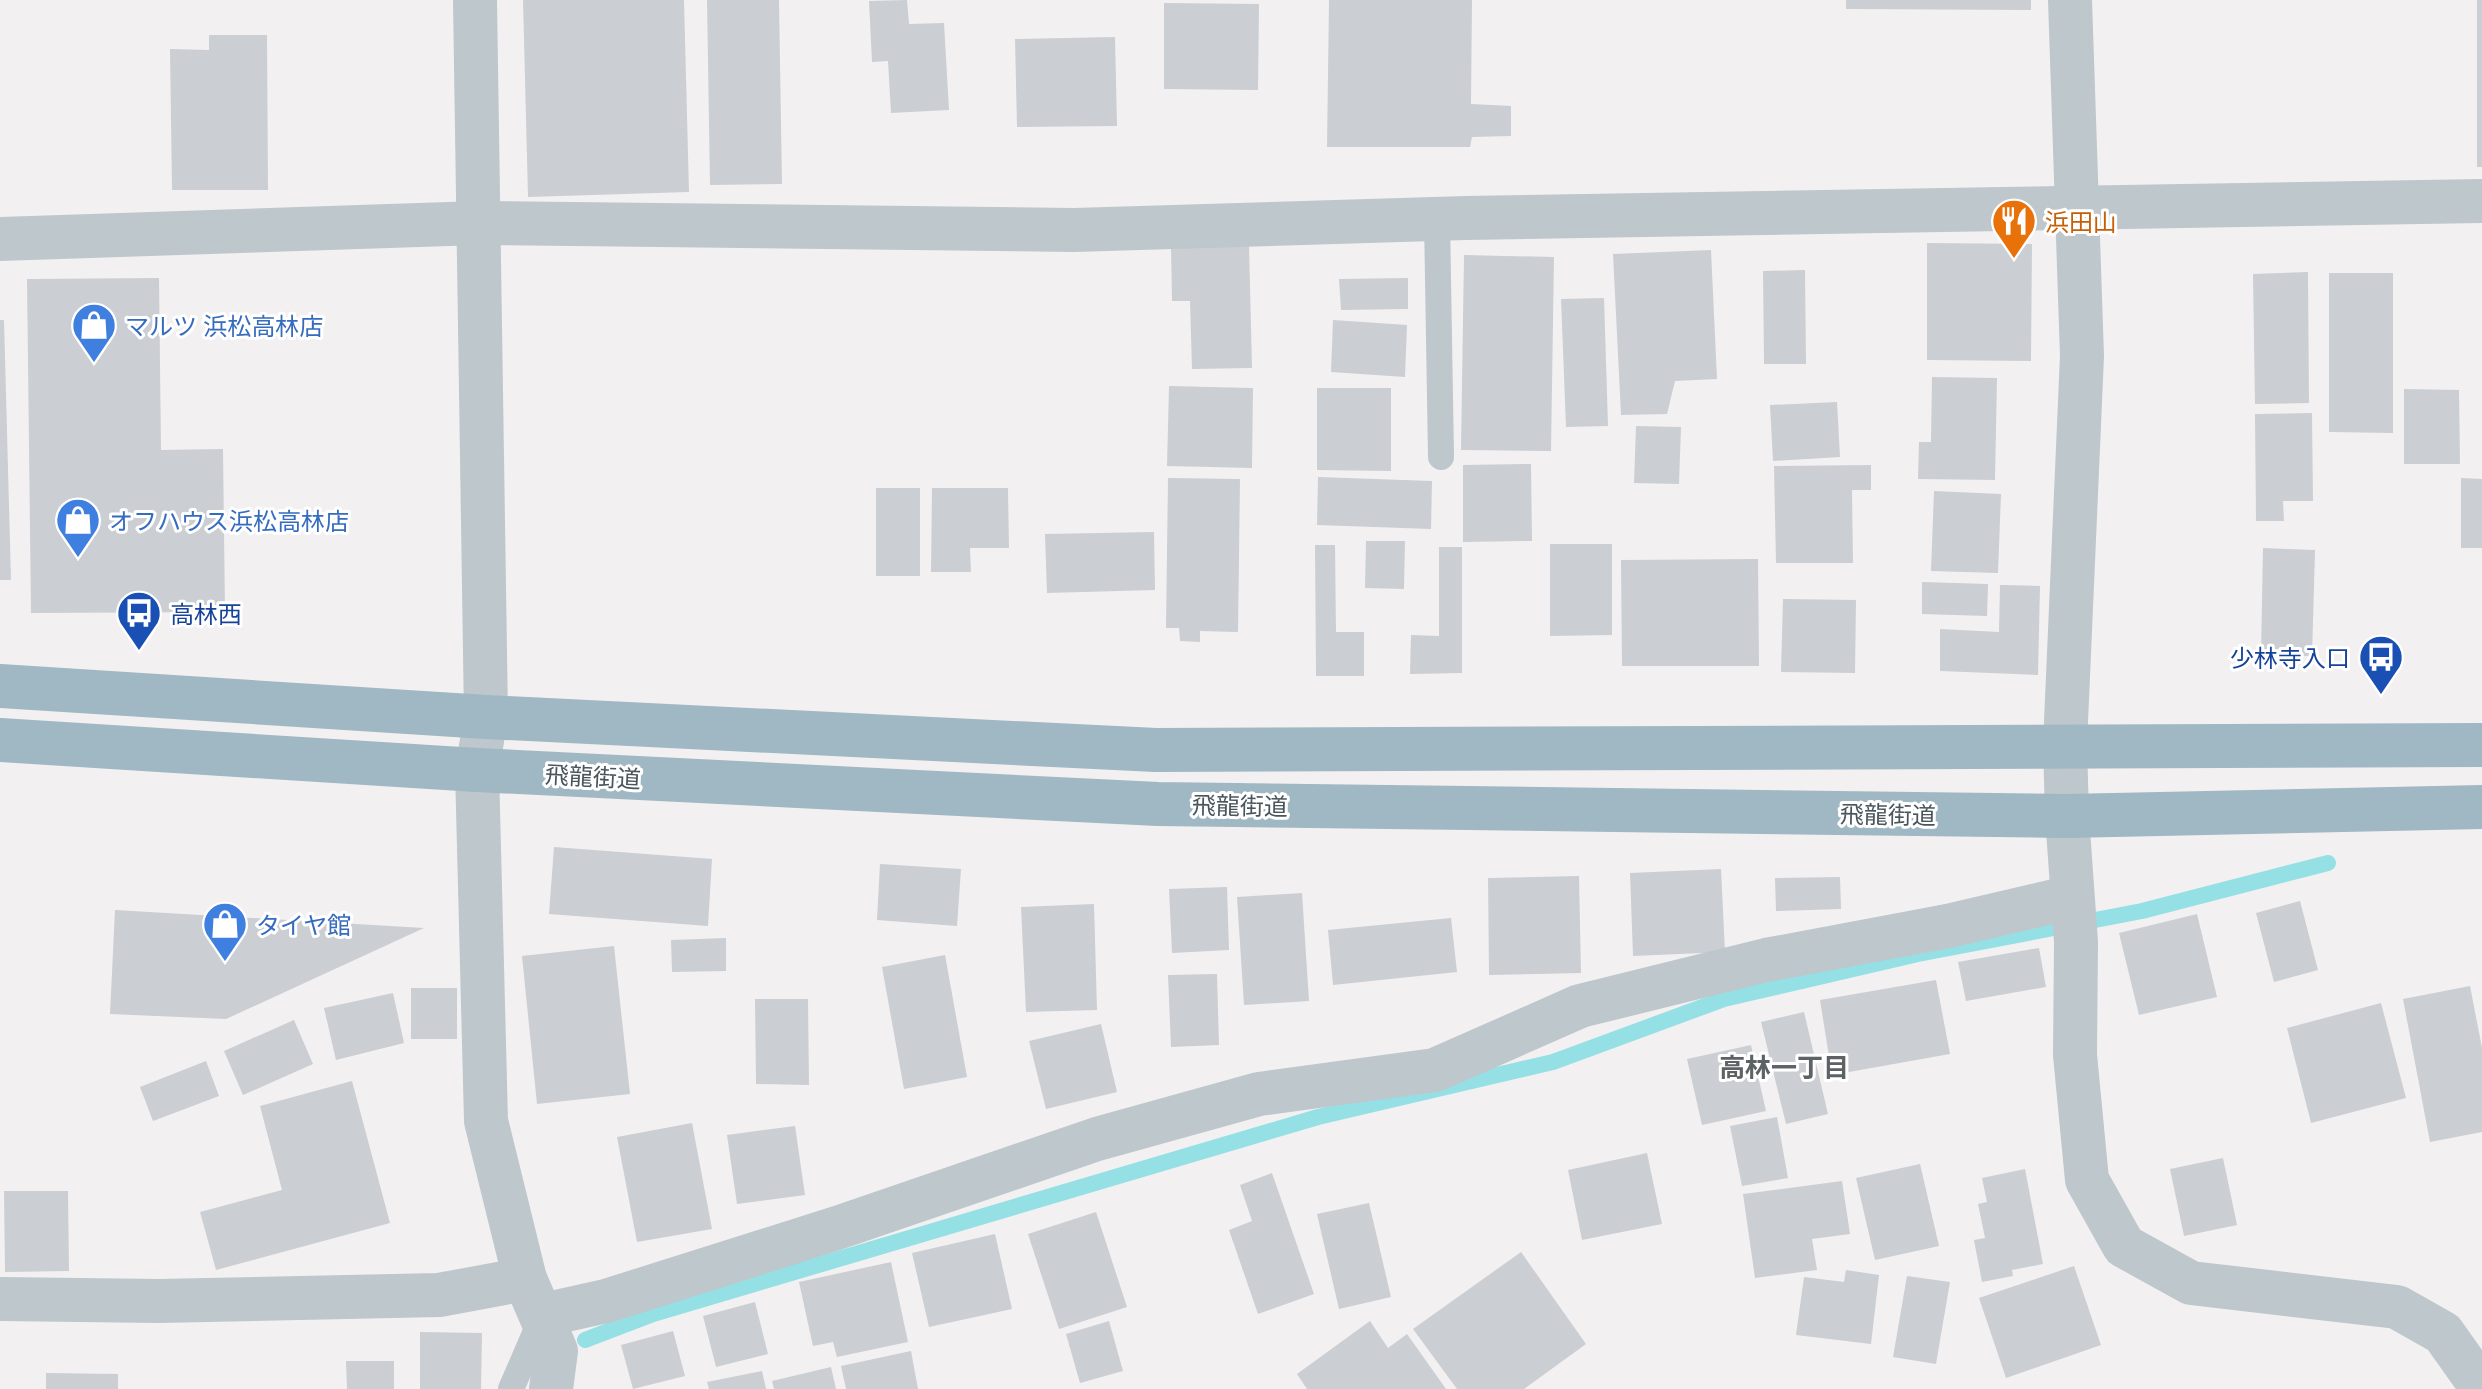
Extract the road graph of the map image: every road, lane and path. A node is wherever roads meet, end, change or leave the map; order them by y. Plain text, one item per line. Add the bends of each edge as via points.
1 (475, 0) edge
2 (2070, 0) edge
3 (2482, 201) edge
4 (2077, 209) junction
5 (1437, 219) junction
6 (479, 223) junction
7 (0, 239) edge
8 (1441, 457) dead end
9 (0, 686) edge
10 (486, 717) junction
11 (0, 740) edge
12 (2065, 745) junction
13 (2482, 745) edge
14 (477, 770) junction
15 (2482, 807) edge
16 (2067, 816) junction
17 (2074, 916) junction
18 (0, 1299) edge
19 (544, 1334) edge
20 (2482, 1388) edge
21 (511, 1389) edge

1 - 6 street
2 - 4 street
3 - 4 street
4 - 5 street
4 - 12 street via 2082,356
5 - 6 street via 1074,230
5 - 8 lane
6 - 7 street
6 - 10 street
9 - 10 highway
10 - 12 highway via 1156,750
10 - 14 street
11 - 14 highway, 飛龍街道
12 - 13 highway
12 - 16 street
14 - 16 highway, 飛龍街道 via 1158,804
14 - 19 street via 486,1121
15 - 16 highway, 飛龍街道
16 - 17 street
17 - 19 street via 1948,926 1766,960 1580,1006 1435,1070 1244,1098 1097,1139 606,1301
17 - 20 street via 2075,1055 2087,1180 2124,1246 2191,1283 2397,1307 2443,1333
18 - 19 street via 439,1295
19 - 21 lane

